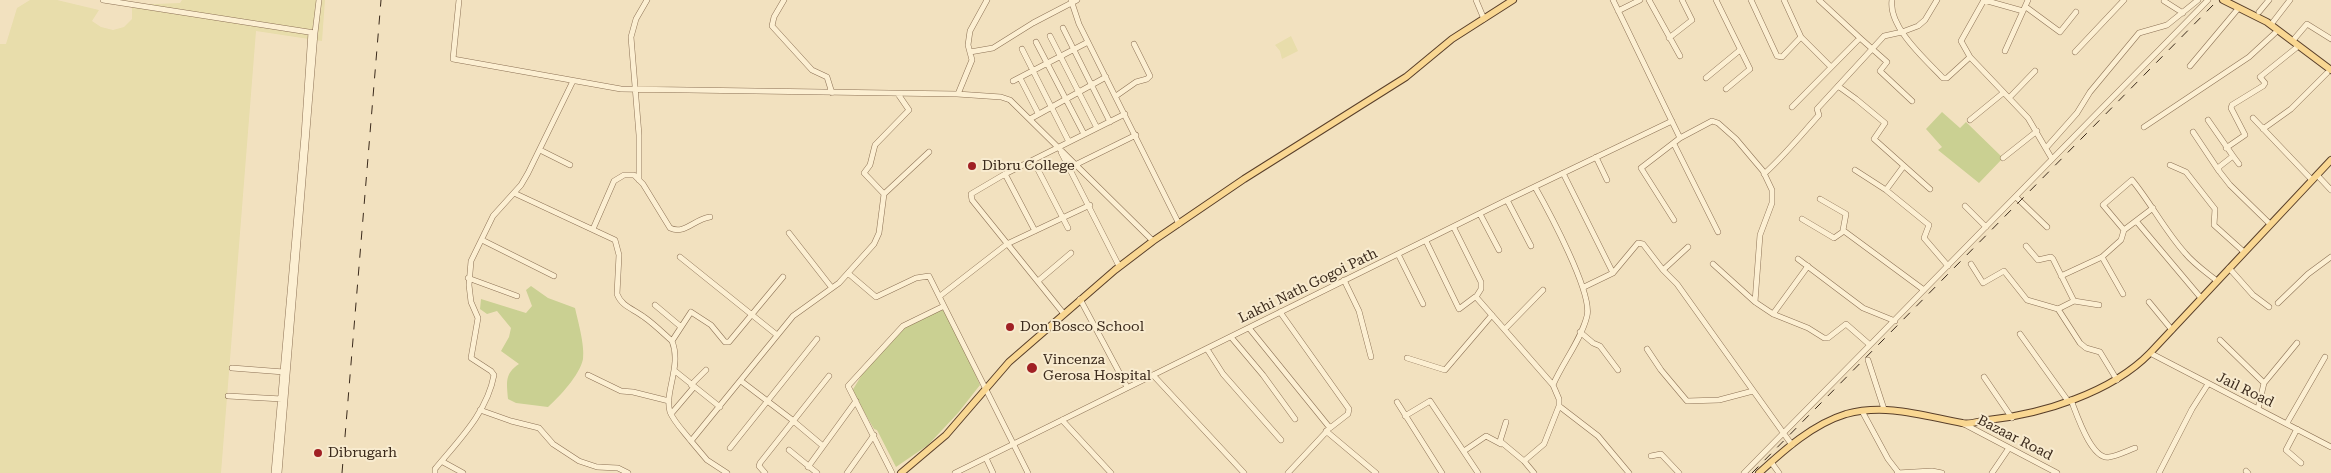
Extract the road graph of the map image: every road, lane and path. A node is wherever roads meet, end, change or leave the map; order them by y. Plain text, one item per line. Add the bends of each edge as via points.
1 (103, 0) edge
2 (319, 0) edge
3 (459, 0) edge
4 (647, 0) edge
5 (784, 0) edge
6 (987, 0) edge
7 (1476, 0) edge
8 (1513, 0) edge
9 (1613, 0) edge
10 (1640, 0) edge
11 (1649, 0) edge
12 (1682, 0) edge
13 (1716, 0) edge
14 (1751, 0) edge
15 (1784, 0) edge
16 (1819, 0) edge
17 (1892, 0) edge
18 (1937, 0) edge
19 (1984, 0) edge
20 (2028, 0) edge
21 (2124, 0) edge
22 (2198, 0) edge
23 (2208, 0) edge
24 (2223, 0) edge
25 (2268, 0) edge
26 (2290, 0) edge
27 (1073, 1) edge
28 (2164, 1) edge
29 (2025, 9) junction
30 (2237, 10) dead end
31 (1618, 11) junction
32 (2076, 12) dead end
33 (2259, 12) dead end
34 (2182, 13) junction
35 (1484, 20) junction
36 (2270, 22) junction
37 (1063, 28) dead end
38 (1902, 32) junction
39 (313, 33) junction
40 (2275, 33) dead end
41 (1050, 36) dead end
42 (1801, 37) junction
43 (1669, 38) junction
44 (1860, 38) junction
45 (2295, 38) dead end
46 (2331, 39) edge
47 (1036, 42) dead end
48 (1088, 42) junction
49 (1134, 44) dead end
50 (2296, 48) dead end
51 (1022, 49) dead end
52 (1871, 49) junction
53 (1073, 50) junction
54 (1740, 50) junction
55 (2005, 50) dead end
56 (970, 52) junction
57 (2075, 52) dead end
58 (1060, 56) junction
59 (1680, 56) dead end
60 (1970, 57) junction
61 (1047, 64) junction
62 (1830, 66) junction
63 (2190, 66) dead end
64 (1034, 71) junction
65 (2035, 71) dead end
66 (2329, 71) edge
67 (1106, 76) junction
68 (1020, 78) junction
69 (1706, 78) dead end
70 (573, 81) junction
71 (1013, 81) dead end
72 (1091, 84) junction
73 (1838, 86) junction
74 (1726, 89) dead end
75 (636, 90) junction
76 (1078, 91) junction
77 (2003, 92) junction
78 (832, 93) junction
79 (898, 94) junction
80 (958, 94) junction
81 (1116, 96) junction
82 (1066, 98) junction
83 (2009, 98) junction
84 (1912, 101) dead end
85 (1052, 106) junction
86 (1792, 107) dead end
87 (1038, 113) junction
88 (1125, 114) junction
89 (2253, 118) dead end
90 (1030, 119) junction
91 (1970, 120) dead end
92 (2208, 120) dead end
93 (1110, 122) junction
94 (1672, 122) junction
95 (2144, 127) dead end
96 (1097, 128) junction
97 (2263, 129) junction
98 (2037, 131) junction
99 (2193, 132) dead end
100 (1084, 134) junction
101 (1136, 135) junction
102 (1680, 138) junction
103 (1069, 142) junction
104 (1674, 144) junction
105 (1058, 147) junction
106 (2046, 148) junction
107 (2226, 148) junction
108 (540, 150) junction
109 (929, 152) dead end
110 (2233, 156) junction
111 (1596, 157) junction
112 (2003, 158) dead end
113 (1033, 160) junction
114 (2052, 160) junction
115 (2331, 160) edge
116 (1077, 164) junction
117 (2239, 164) dead end
118 (570, 165) dead end
119 (2170, 165) dead end
120 (1903, 167) junction
121 (1855, 170) dead end
122 (2219, 171) junction
123 (1563, 173) junction
124 (1005, 174) junction
125 (1764, 174) junction
126 (2317, 175) junction
127 (639, 180) junction
128 (1607, 180) dead end
129 (2312, 180) junction
130 (1535, 187) junction
131 (1930, 189) dead end
132 (1886, 190) junction
133 (2331, 190) edge
134 (514, 193) junction
135 (884, 194) junction
136 (2016, 197) junction
137 (1820, 199) dead end
138 (1507, 200) junction
139 (1090, 206) junction
140 (1964, 206) dead end
141 (2153, 208) junction
142 (1480, 214) junction
143 (710, 217) dead end
144 (1063, 219) junction
145 (1802, 219) dead end
146 (1674, 220) dead end
147 (2137, 222) junction
148 (1179, 224) junction
149 (2270, 224) junction
150 (1986, 227) junction
151 (2047, 227) dead end
152 (1068, 228) dead end
153 (1454, 228) junction
154 (593, 229) junction
155 (1843, 230) junction
156 (2124, 230) junction
157 (1035, 231) junction
158 (1718, 232) dead end
159 (789, 233) dead end
160 (482, 240) junction
161 (1153, 241) junction
162 (1426, 241) junction
163 (1008, 244) junction
164 (1531, 246) dead end
165 (2026, 246) dead end
166 (1688, 247) dead end
167 (1499, 250) dead end
168 (2244, 252) junction
169 (1071, 253) dead end
170 (1398, 254) junction
171 (680, 257) dead end
172 (2102, 257) junction
173 (2331, 257) edge
174 (1798, 259) dead end
175 (1713, 264) dead end
176 (1971, 264) dead end
177 (1119, 266) junction
178 (1808, 266) junction
179 (1948, 266) junction
180 (2230, 268) junction
181 (1662, 270) junction
182 (1613, 273) junction
183 (849, 274) junction
184 (554, 276) dead end
185 (2061, 276) junction
186 (783, 277) dead end
187 (468, 278) junction
188 (1344, 280) junction
189 (1038, 281) junction
190 (2217, 281) junction
191 (1584, 287) junction
192 (832, 288) junction
193 (1543, 290) dead end
194 (1924, 290) junction
195 (2123, 294) dead end
196 (517, 296) dead end
197 (940, 296) junction
198 (1475, 296) junction
199 (2201, 298) junction
200 (1080, 299) junction
201 (2074, 301) junction
202 (1755, 302) junction
203 (2149, 302) dead end
204 (2278, 303) dead end
205 (1423, 304) dead end
206 (2099, 305) dead end
207 (655, 306) dead end
208 (944, 306) junction
209 (2269, 307) dead end
210 (2058, 309) junction
211 (1280, 312) junction
212 (1064, 314) junction
213 (1773, 314) junction
214 (750, 315) junction
215 (1492, 315) junction
216 (1895, 322) junction
217 (680, 326) junction
218 (1249, 328) junction
219 (1505, 329) junction
220 (2172, 330) junction
221 (1580, 332) junction
222 (2020, 334) dead end
223 (777, 335) junction
224 (1231, 337) junction
225 (818, 339) dead end
226 (2220, 340) dead end
227 (672, 341) junction
228 (2297, 343) dead end
229 (1870, 345) junction
230 (1207, 349) junction
231 (1647, 349) dead end
232 (2150, 353) junction
233 (1371, 357) dead end
234 (2326, 357) dead end
235 (1407, 358) dead end
236 (1868, 360) dead end
237 (232, 368) dead end
238 (706, 370) dead end
239 (1618, 370) dead end
240 (675, 371) junction
241 (285, 373) junction
242 (1153, 375) junction
243 (588, 376) dead end
244 (829, 376) dead end
245 (1984, 377) dead end
246 (2117, 380) junction
247 (741, 381) junction
248 (2264, 383) junction
249 (1553, 384) junction
250 (2208, 384) junction
251 (692, 386) junction
252 (1127, 387) junction
253 (985, 388) junction
254 (1753, 391) junction
255 (228, 396) dead end
256 (283, 399) junction
257 (2069, 400) junction
258 (670, 401) junction
259 (767, 401) junction
260 (856, 401) junction
261 (1397, 402) dead end
262 (1559, 406) junction
263 (720, 407) junction
264 (1884, 409) junction
265 (480, 410) junction
266 (1862, 411) junction
267 (2263, 411) junction
268 (671, 414) junction
269 (1405, 416) junction
270 (1294, 418) dead end
271 (2012, 418) junction
272 (1062, 420) junction
273 (794, 421) junction
274 (1506, 422) dead end
275 (2287, 423) junction
276 (1963, 424) junction
277 (2297, 429) junction
278 (1328, 430) junction
279 (1784, 434) junction
280 (874, 435) junction
281 (1281, 440) dead end
282 (691, 441) junction
283 (1015, 443) junction
284 (1502, 444) junction
285 (1792, 445) junction
286 (823, 446) junction
287 (2331, 447) edge
288 (730, 448) dead end
289 (2009, 448) junction
290 (2135, 448) dead end
291 (788, 450) dead end
292 (1464, 451) junction
293 (1651, 456) dead end
294 (986, 458) junction
295 (1524, 460) junction
296 (442, 462) junction
297 (1771, 462) junction
298 (2301, 463) dead end
299 (597, 466) junction
300 (808, 467) junction
301 (1898, 472) edge
302 (274, 473) edge
303 (279, 473) edge
304 (435, 473) edge
305 (464, 473) edge
306 (600, 473) edge
307 (628, 473) edge
308 (727, 473) edge
309 (765, 473) edge
310 (817, 473) edge
311 (847, 473) edge
312 (892, 473) edge
313 (900, 473) edge
314 (955, 473) edge
315 (993, 473) edge
316 (1028, 473) edge
317 (1111, 473) edge
318 (1244, 473) edge
319 (1288, 473) edge
320 (1376, 473) edge
321 (1442, 473) edge
322 (1478, 473) edge
323 (1534, 473) edge
324 (1629, 473) edge
325 (1679, 473) edge
326 (1744, 473) edge
327 (1759, 473) edge
328 (1780, 473) edge
329 (1942, 473) edge
330 (1992, 473) edge
331 (2058, 473) edge
332 (2159, 473) edge

1 - 39 street
2 - 39 street
3 - 70 street via 453,59
4 - 75 street via 632,36
5 - 78 street via 772,26 812,70 827,77
6 - 56 street via 970,31
7 - 35 street
8 - 35 main road
9 - 31 street
10 - 31 street
11 - 43 street
12 - 43 street via 1692,20
13 - 54 street
14 - 42 street via 1777,56 1782,57
15 - 42 street
16 - 44 street
17 - 38 street via 1892,13
18 - 38 street via 1922,23
19 - 29 street
19 - 60 street via 1961,41
20 - 29 street
21 - 57 street
22 - 34 street
23 - 114 street
24 - 36 main road
25 - 33 street
26 - 36 street
27 - 48 street
27 - 56 street via 993,48
28 - 34 street
29 - 32 street via 2060,32
29 - 55 street
30 - 63 street
31 - 94 street
34 - 106 street via 2163,27 2140,32
35 - 148 main road via 1445,44 1406,77
36 - 66 main road
37 - 53 street
38 - 52 street via 1884,36
38 - 60 street via 1944,79
39 - 241 street
40 - 95 street via 2249,57
41 - 58 street
42 - 62 street
43 - 59 street
44 - 52 street
44 - 62 street
45 - 46 street via 2306,24
47 - 61 street
48 - 53 street
48 - 67 street
49 - 81 street via 1150,76
50 - 107 street via 2260,77 2265,83 2263,86 2232,105 2245,135
51 - 64 street
52 - 73 street
52 - 84 street via 1887,62 1880,71
53 - 58 street
53 - 72 street
54 - 69 street
54 - 74 street via 1750,69
56 - 80 street via 971,61
58 - 61 street
58 - 76 street
60 - 77 street
61 - 64 street
61 - 82 street
62 - 86 street
64 - 68 street
64 - 85 street
65 - 83 street
66 - 97 street via 2291,109
67 - 72 street
67 - 81 street
68 - 71 street
68 - 87 street
70 - 75 street
70 - 108 street
72 - 76 street
72 - 93 street
73 - 120 street via 1885,123 1874,139
73 - 125 street via 1817,109 1819,116
75 - 78 street
75 - 127 street
76 - 82 street
76 - 96 street
77 - 83 street
77 - 91 street
78 - 79 street
79 - 80 street
79 - 135 street via 909,110 875,145 870,165 864,173
80 - 90 street via 1010,100
81 - 88 street
82 - 85 street
82 - 100 street
83 - 98 street
85 - 87 street
85 - 103 street
87 - 90 street
88 - 93 street
88 - 101 street
89 - 97 street
90 - 105 street
92 - 107 street
93 - 96 street
94 - 102 street
94 - 111 street, Lakhi Nath Gogoi Path
96 - 100 street
97 - 129 street
98 - 106 street
98 - 112 street
99 - 122 street
100 - 103 street
101 - 116 street
101 - 148 street
102 - 104 street
102 - 125 street via 1712,121 1718,123 1736,139
103 - 105 street
104 - 146 street via 1641,168
104 - 158 street
105 - 113 street
105 - 116 street
105 - 139 street
106 - 114 street
107 - 110 street
108 - 118 street
108 - 134 street
109 - 135 street
110 - 117 street
110 - 122 street
111 - 123 street, Lakhi Nath Gogoi Path
111 - 128 street
113 - 124 street
113 - 144 street
114 - 136 street
115 - 126 main road
116 - 161 street
119 - 168 street via 2186,172 2216,209 2214,225
120 - 131 street
120 - 132 street
121 - 132 street
122 - 149 street
123 - 130 street, Lakhi Nath Gogoi Path
123 - 182 street
124 - 157 street
124 - 163 street via 973,192 970,197
125 - 202 street via 1773,197 1760,235
126 - 129 main road
126 - 133 street
127 - 143 street via 670,228 682,230 700,218
127 - 154 street via 624,175 614,182
129 - 149 main road
130 - 138 street, Lakhi Nath Gogoi Path
130 - 191 street
132 - 179 street via 1929,225 1924,238
134 - 154 street
134 - 160 street via 496,212
135 - 183 street via 878,238
136 - 150 street
136 - 151 street
137 - 155 street via 1846,214
138 - 142 street, Lakhi Nath Gogoi Path
138 - 164 street
139 - 144 street
139 - 177 street
140 - 150 street
141 - 147 street
141 - 156 street via 2131,180 2103,204
141 - 190 street via 2185,254
142 - 153 street, Lakhi Nath Gogoi Path
142 - 167 street
144 - 152 street
144 - 157 street
145 - 155 street via 1834,238
147 - 156 street
147 - 199 street
148 - 161 main road
149 - 168 main road
150 - 179 street
153 - 162 street, Lakhi Nath Gogoi Path
153 - 198 street via 1481,282 1481,289
154 - 227 street via 615,240 618,247 619,299
155 - 194 street
156 - 172 street via 2121,240
157 - 163 street
159 - 192 street
160 - 184 street
160 - 187 street
161 - 177 main road
162 - 170 street, Lakhi Nath Gogoi Path
162 - 198 street via 1459,309
163 - 189 street
163 - 197 street
165 - 185 street via 2040,261 2052,258
166 - 181 street
168 - 180 main road
169 - 189 street
170 - 188 street, Lakhi Nath Gogoi Path
170 - 205 street
171 - 214 street
172 - 185 street
172 - 195 street
173 - 204 street
174 - 178 street
175 - 202 street
176 - 210 street via 1983,284 2004,271 2027,300
177 - 200 main road
178 - 213 street
178 - 216 street via 1863,308
179 - 194 street
180 - 190 main road
180 - 209 street via 2253,295
181 - 182 street via 1639,242
181 - 254 street via 1677,284
182 - 191 street
183 - 192 street
183 - 197 street via 876,297 916,278 929,276
185 - 201 street
186 - 214 street
187 - 196 street
187 - 265 street via 471,302 478,318 471,358 494,375
188 - 211 street, Lakhi Nath Gogoi Path
188 - 233 street via 1359,311
189 - 212 street
190 - 199 main road
191 - 221 street via 1588,314
192 - 223 street via 801,309
193 - 219 street
194 - 216 street
197 - 208 street
198 - 215 street
199 - 220 main road
200 - 212 main road
200 - 252 street
201 - 206 street
201 - 210 street
202 - 213 street
203 - 220 street
207 - 217 street
208 - 253 street
208 - 260 street via 909,322 898,332 848,386
210 - 246 street via 2080,343 2100,352
211 - 218 street, Lakhi Nath Gogoi Path
211 - 278 street via 1349,410
212 - 253 main road via 1009,362
213 - 229 street via 1824,338 1846,324
214 - 217 street via 727,343 711,325 691,312
214 - 223 street
215 - 219 street
215 - 235 street via 1445,370
216 - 229 street
217 - 227 street
218 - 224 street, Lakhi Nath Gogoi Path
218 - 278 street
219 - 249 street
220 - 232 main road
221 - 239 street via 1600,346
221 - 249 street
222 - 257 street
223 - 247 street
224 - 230 street, Lakhi Nath Gogoi Path
224 - 270 street
225 - 259 street
226 - 248 street
227 - 240 street
228 - 248 street
229 - 279 street
230 - 242 street, Lakhi Nath Gogoi Path
230 - 281 street via 1223,374
231 - 254 street via 1687,401 1704,402
232 - 246 main road
232 - 250 street, Jail Road
234 - 275 street
236 - 264 street
237 - 241 street
238 - 251 street
240 - 251 street
240 - 258 street
241 - 256 street
242 - 252 street, Lakhi Nath Gogoi Path
242 - 318 street
243 - 258 street via 621,391
244 - 273 street
245 - 271 street
246 - 257 main road
247 - 259 street
247 - 263 street
248 - 267 street
249 - 262 street
250 - 267 street, Jail Road
250 - 332 street
251 - 263 street
251 - 268 street
252 - 272 street, Lakhi Nath Gogoi Path
253 - 283 street
253 - 313 main road via 970,410 946,435
254 - 279 street
255 - 256 street
256 - 302 street
256 - 303 street
257 - 271 main road
257 - 290 street via 2084,432 2100,455 2109,457
258 - 268 street
259 - 273 street
259 - 288 street
260 - 280 street
260 - 286 street
261 - 269 street
262 - 295 street via 1544,444
262 - 324 street via 1598,436
263 - 282 street
264 - 266 main road
264 - 276 main road
265 - 296 street
265 - 299 street via 539,428 566,453
266 - 285 main road via 1836,417
266 - 301 street
267 - 275 street, Jail Road
268 - 282 street
269 - 292 street via 1430,401
269 - 321 street
271 - 276 main road
272 - 283 street, Lakhi Nath Gogoi Path
272 - 317 street
273 - 286 street
273 - 309 street via 760,462 759,466
274 - 284 street via 1500,438
275 - 277 street, Jail Road
276 - 289 street, Bazaar Road
277 - 287 street, Jail Road
277 - 298 street via 2286,450
278 - 319 street
278 - 320 street
279 - 285 street
279 - 326 street
280 - 311 street
280 - 312 street
282 - 308 street via 707,460
283 - 294 street, Lakhi Nath Gogoi Path
283 - 316 street
284 - 292 street via 1486,436
284 - 295 street
285 - 297 main road
286 - 300 street
289 - 330 street
289 - 331 street, Bazaar Road
291 - 300 street
292 - 322 street
293 - 325 street via 1661,454
294 - 314 street, Lakhi Nath Gogoi Path
294 - 315 street
295 - 323 street
296 - 304 street
296 - 305 street
297 - 327 main road
297 - 328 street
299 - 306 street
299 - 307 street via 618,468
300 - 310 street
301 - 329 street

